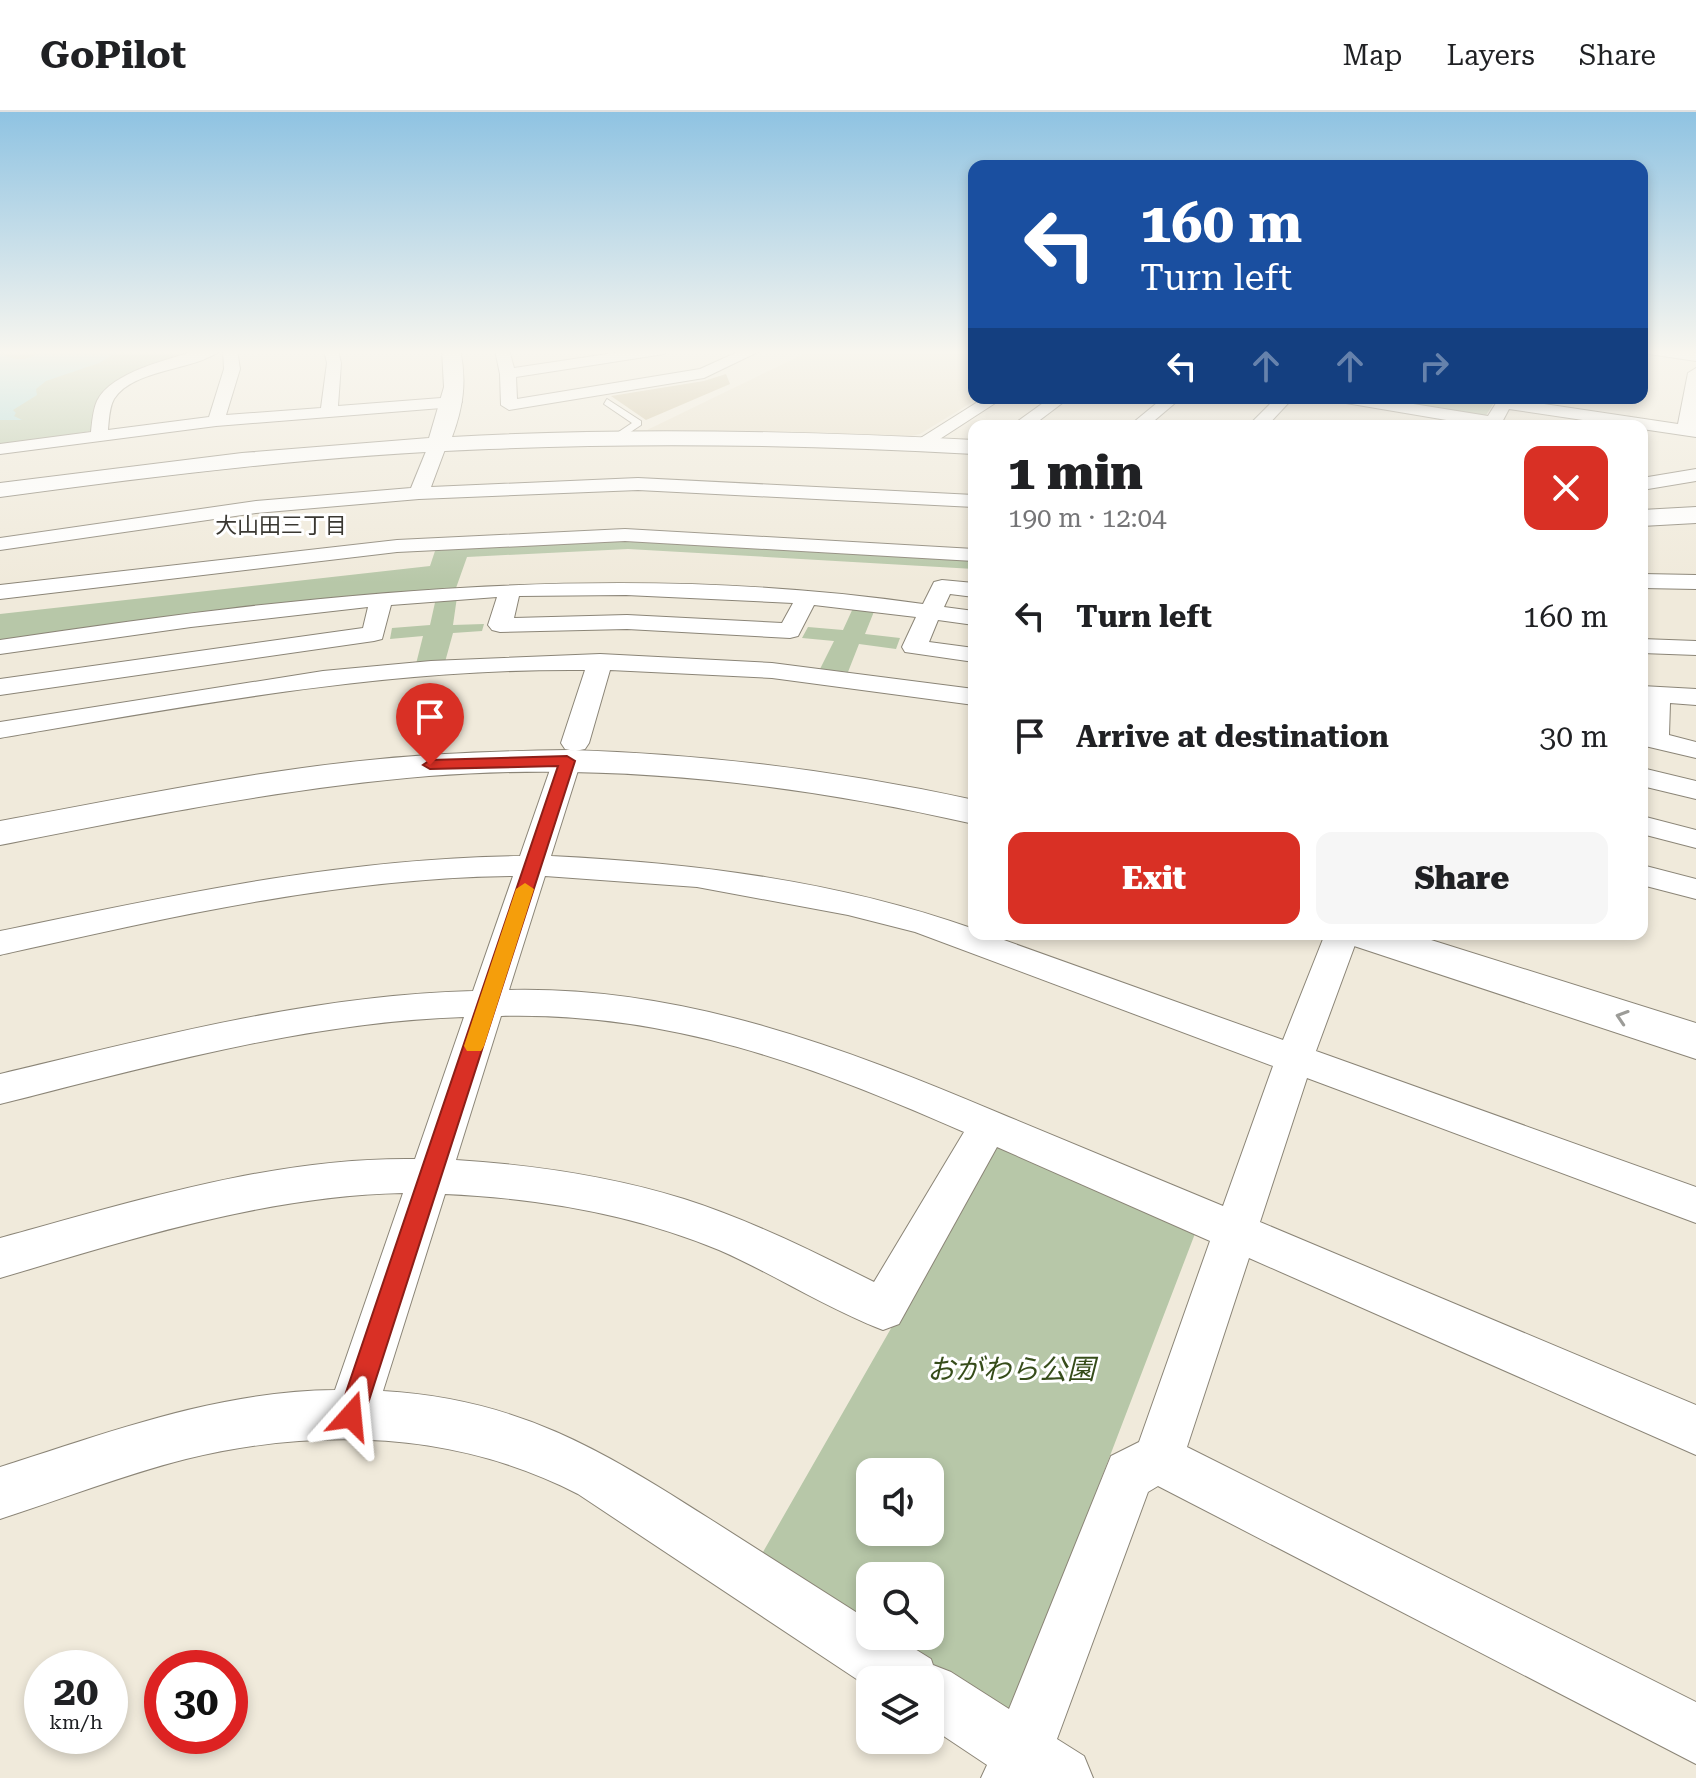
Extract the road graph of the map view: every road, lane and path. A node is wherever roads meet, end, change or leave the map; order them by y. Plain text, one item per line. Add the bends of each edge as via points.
1 (100, 428) edge
2 (155, 428) edge
3 (444, 428) edge
4 (631, 428) edge
5 (946, 428) edge
6 (99, 434) junction
7 (617, 437) junction
8 (438, 444) junction
9 (920, 444) junction
10 (968, 447) edge
11 (0, 449) edge
12 (1696, 475) edge
13 (1648, 483) edge
14 (0, 490) edge
15 (419, 493) junction
16 (906, 496) junction
17 (968, 501) edge
18 (1696, 515) edge
19 (1648, 518) edge
20 (897, 535) junction
21 (0, 544) edge
22 (968, 553) edge
23 (1648, 581) edge
24 (1696, 582) edge
25 (968, 589) edge
26 (510, 590) junction
27 (0, 592) edge
28 (807, 597) junction
29 (381, 599) junction
30 (929, 611) junction
31 (968, 617) edge
32 (1648, 646) edge
33 (0, 647) edge
34 (1696, 648) edge
35 (968, 654) edge
36 (600, 661) junction
37 (0, 687) edge
38 (1650, 694) edge
39 (968, 696) edge
40 (1696, 697) edge
41 (0, 730) edge
42 (1696, 750) edge
43 (571, 752) junction
44 (1648, 778) edge
45 (968, 787) edge
46 (1696, 790) edge
47 (968, 810) edge
48 (0, 811) edge
49 (1648, 827) edge
50 (0, 833) edge
51 (1696, 839) edge
52 (533, 865) junction
53 (1648, 877) edge
54 (1696, 889) edge
55 (1340, 940) edge
56 (1382, 940) edge
57 (1474, 940) edge
58 (0, 943) edge
59 (488, 1003) junction
60 (1696, 1009) edge
61 (1696, 1041) edge
62 (1294, 1059) junction
63 (0, 1089) edge
64 (988, 1126) junction
65 (430, 1177) junction
66 (1696, 1205) edge
67 (1236, 1233) junction
68 (0, 1258) edge
69 (351, 1416) junction
70 (1696, 1430) edge
71 (1158, 1459) junction
72 (0, 1493) edge
73 (888, 1666) edge
74 (944, 1703) edge
75 (1696, 1734) edge
76 (1032, 1769) edge

1 - 6 street
2 - 6 street
3 - 8 street
4 - 7 lane
5 - 9 street
6 - 11 street
7 - 8 street
7 - 9 street
8 - 14 street
8 - 15 street
9 - 10 street
12 - 13 street
15 - 16 street via 638,484
15 - 21 street via 256,507
16 - 17 street
16 - 20 street
18 - 19 street
20 - 22 street
20 - 27 street via 625,535 471,542 318,554
23 - 24 street
25 - 30 street via 942,587
26 - 28 street via 640,588
26 - 28 street via 500,625 627,622 790,631
26 - 29 street
28 - 30 street
29 - 33 street
29 - 37 street via 374,634
30 - 31 street
30 - 35 street via 914,647
32 - 34 street
36 - 39 street via 766,668
36 - 41 street via 367,674
36 - 43 street
38 - 40 street
38 - 42 street via 1655,740
43 - 45 street via 651,744 823,760
43 - 47 street via 784,776
43 - 48 street via 513,742 386,749
43 - 50 street via 340,774
43 - 52 street
44 - 46 street
49 - 51 street
52 - 58 street via 313,881
52 - 59 street
52 - 62 street via 652,870 738,881 863,907 1005,952
53 - 54 street
55 - 62 street
61 -> 56 street
57 - 60 street
59 - 63 street via 387,1008 267,1025
59 - 64 street via 611,1008 710,1024 834,1063
59 - 65 street
62 - 66 street
62 - 67 street
64 - 65 street via 883,1309 687,1219 573,1190
64 - 67 street
65 - 68 street via 346,1179 241,1194
65 - 69 street
67 - 70 street
67 - 71 street
69 - 72 street via 247,1421
69 - 73 street via 429,1420 547,1452 596,1476
71 - 75 street
71 - 76 street via 1129,1474
74 - 76 street

